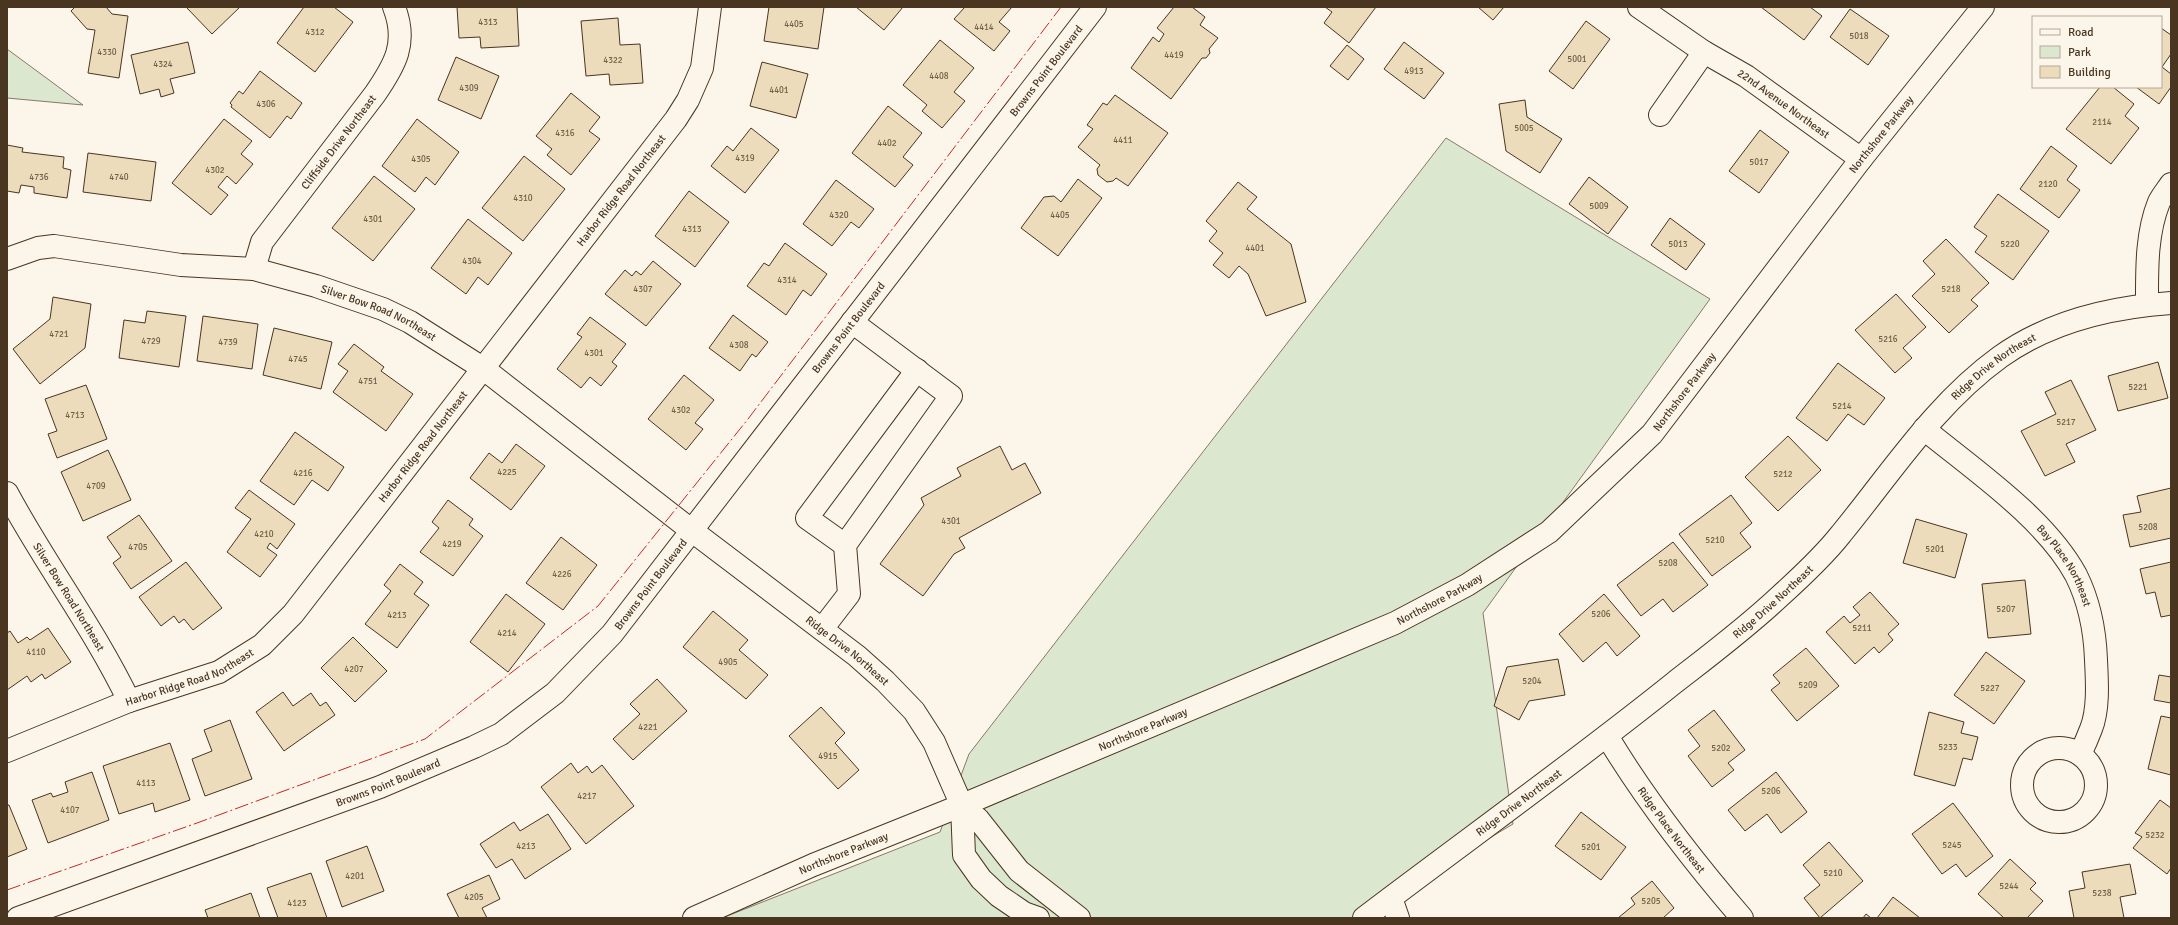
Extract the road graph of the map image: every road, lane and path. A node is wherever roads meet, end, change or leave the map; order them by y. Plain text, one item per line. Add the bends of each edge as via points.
1 (394, 7) edge
2 (710, 7) edge
3 (1095, 7) edge
4 (1639, 7) edge
5 (1983, 7) edge
6 (1704, 52) junction
7 (1660, 115) dead end
8 (1861, 159) junction
9 (2171, 184) edge
10 (7, 259) edge
11 (254, 269) junction
12 (2171, 303) edge
13 (2147, 305) junction
14 (852, 322) junction
15 (484, 369) junction
16 (917, 370) junction
17 (1924, 429) junction
18 (7, 493) edge
19 (691, 530) junction
20 (846, 544) junction
21 (822, 629) junction
22 (129, 702) junction
23 (1607, 736) junction
24 (7, 751) edge
25 (2080, 754) dead end
26 (962, 806) junction
27 (1391, 898) junction
28 (18, 918) edge
29 (694, 918) edge
30 (1038, 918) edge
31 (1079, 918) edge
32 (1364, 918) edge
33 (1398, 918) edge
34 (1742, 918) edge

1 - 11 street, Cliffside Drive Northeast via 400,27 400,40 398,55 390,72 262,242
2 - 15 street, Harbor Ridge Road Northeast via 702,68 688,100
3 - 14 street, Browns Point Boulevard
4 - 6 street, 22nd Avenue Northeast
5 - 8 street, Northshore Parkway
6 - 7 street
6 - 8 street, 22nd Avenue Northeast via 1746,76
8 - 26 street, Northshore Parkway via 1652,434 1549,532 1466,585 1395,623
9 - 13 street via 2159,201 2151,227
10 - 11 street, Silver Bow Road Northeast via 38,248 54,246 181,265
11 - 15 street, Silver Bow Road Northeast via 316,286 383,310 410,322
12 - 13 street, Ridge Drive Northeast
13 - 17 street, Ridge Drive Northeast via 2076,320 2044,332 2003,355 1976,375
14 - 16 street
14 - 19 street, Browns Point Boulevard
15 - 19 street, Silver Bow Road Northeast
15 - 22 street, Harbor Ridge Road Northeast via 293,614 262,645 218,672
16 - 20 street via 951,396
16 - 20 street via 807,518
17 - 23 street, Ridge Drive Northeast via 1839,537 1780,596
17 - 25 street, Bay Place Northeast via 2034,520 2061,551 2076,576 2087,602 2095,639 2097,670 2092,728
18 - 22 street, Silver Bow Road Northeast via 30,537 112,666
19 - 21 street, Ridge Drive Northeast
19 - 28 street, Browns Point Boulevard via 612,634 582,667 555,693 501,734 380,787
20 - 21 street via 849,594
21 - 26 street, Ridge Drive Northeast via 857,656 914,711 934,742
22 - 24 street, Harbor Ridge Road Northeast
23 - 27 street, Ridge Drive Northeast
23 - 34 street, Ridge Place Northeast via 1634,780 1715,887
26 - 29 street, Northshore Parkway via 813,865
26 - 30 street, Ridge Drive Northeast via 964,854 981,879 999,896 1024,913
26 - 31 street, Ridge Drive Northeast via 978,819 1019,871
27 - 32 street, Ridge Drive Northeast
27 - 33 street

